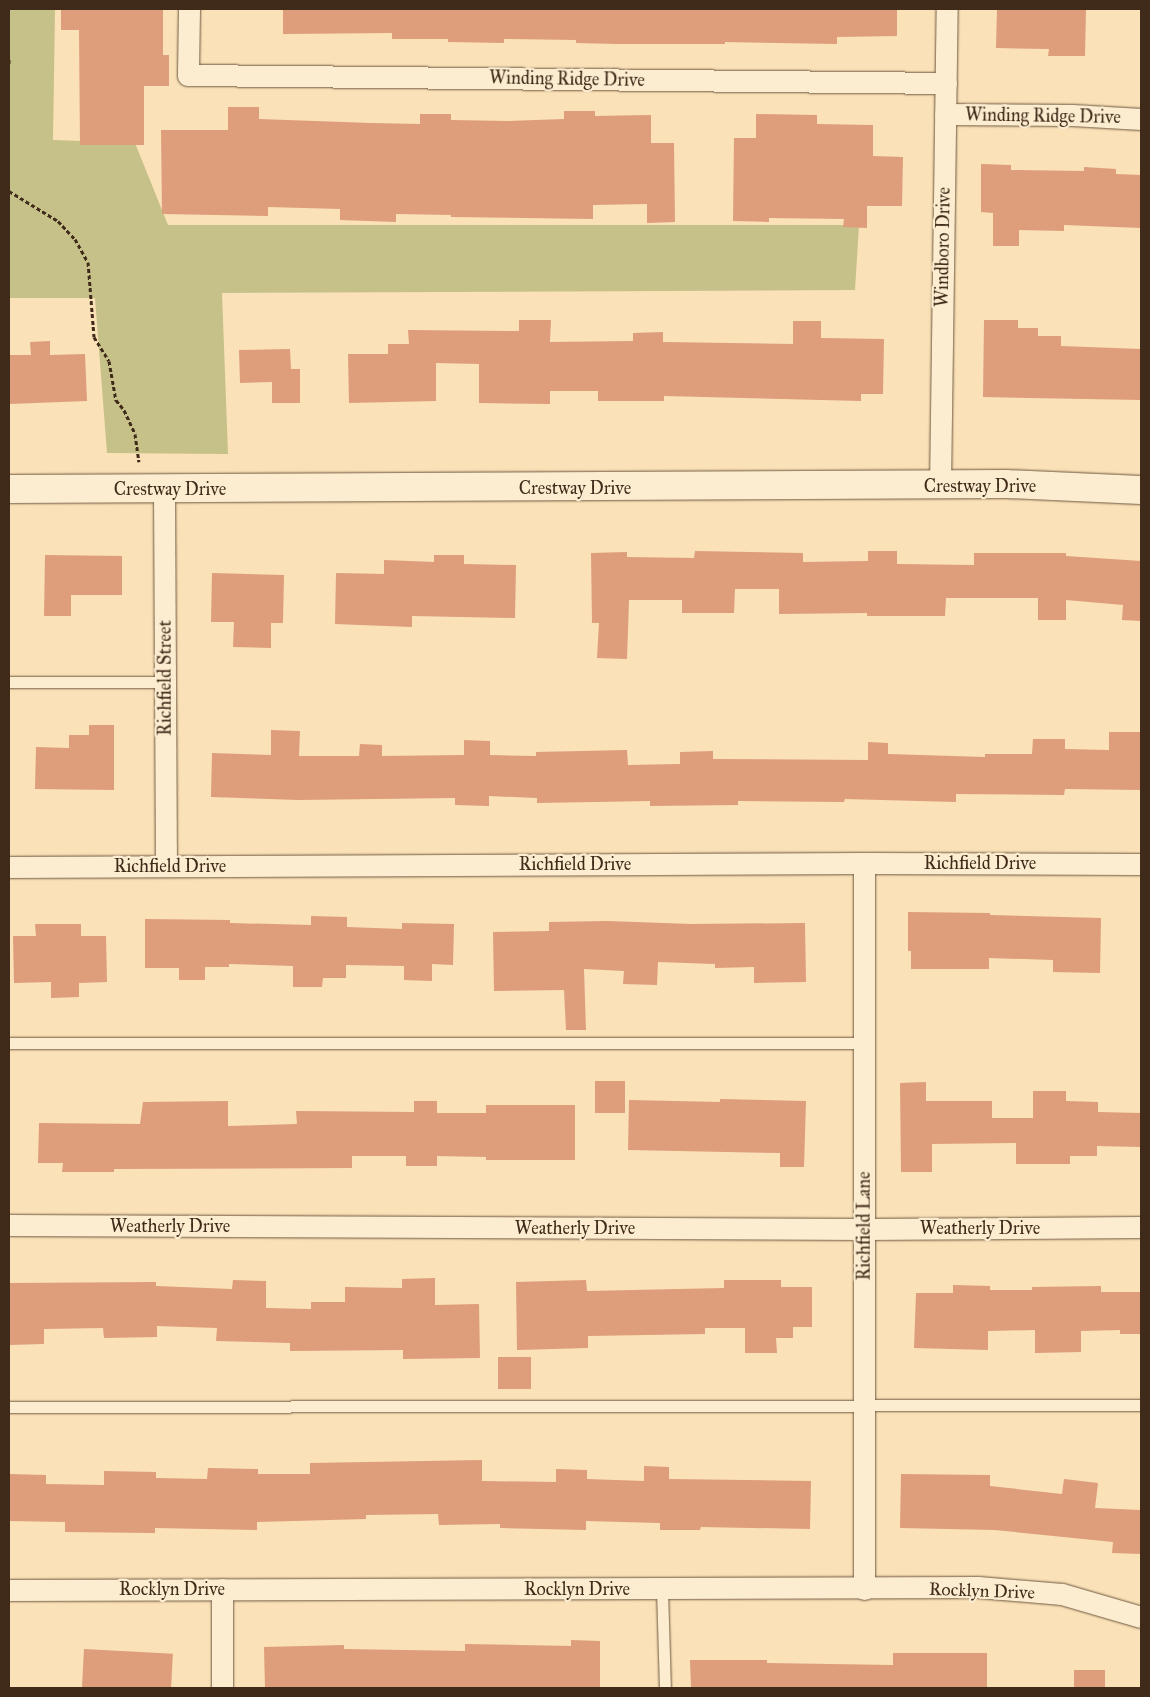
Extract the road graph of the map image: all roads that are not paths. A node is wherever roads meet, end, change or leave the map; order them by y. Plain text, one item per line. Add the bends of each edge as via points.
1 (190, 9) edge
2 (947, 9) edge
3 (946, 83) junction
4 (945, 114) junction
5 (1141, 119) edge
6 (940, 486) junction
7 (9, 489) edge
8 (152, 490) junction
9 (1141, 490) edge
10 (9, 682) edge
11 (165, 682) junction
12 (864, 862) junction
13 (1141, 864) edge
14 (166, 866) junction
15 (9, 867) edge
16 (9, 1043) edge
17 (863, 1043) junction
18 (9, 1225) edge
19 (1141, 1227) edge
20 (864, 1229) junction
21 (1141, 1405) edge
22 (864, 1406) junction
23 (9, 1407) edge
24 (222, 1589) junction
25 (662, 1589) junction
26 (864, 1589) junction
27 (9, 1590) edge
28 (1141, 1617) edge
29 (222, 1688) edge
30 (665, 1688) edge

1 - 3 street, Winding Ridge Drive via 188,75
2 - 3 street, Windboro Drive
3 - 4 street, Windboro Drive
4 - 5 street, Winding Ridge Drive
4 - 6 street, Windboro Drive
6 - 8 main road, Crestway Drive
6 - 9 main road, Crestway Drive via 1006,484
7 - 8 main road, Crestway Drive
8 - 11 street, Richfield Street
10 - 11 lane
11 - 14 street, Richfield Street
12 - 13 street, Richfield Drive
12 - 14 street, Richfield Drive
12 - 17 street, Richfield Lane
14 - 15 street, Richfield Drive
16 - 17 lane
17 - 20 street, Richfield Lane
18 - 20 street, Weatherly Drive
19 - 20 street, Weatherly Drive
20 - 22 street, Richfield Lane
21 - 22 lane
22 - 23 lane
22 - 26 street, Richfield Lane
24 - 25 street, Rocklyn Drive
24 - 27 street, Rocklyn Drive
24 - 29 street
25 - 26 street, Rocklyn Drive
25 - 30 lane
26 - 28 street, Rocklyn Drive via 978,1587 1062,1594

